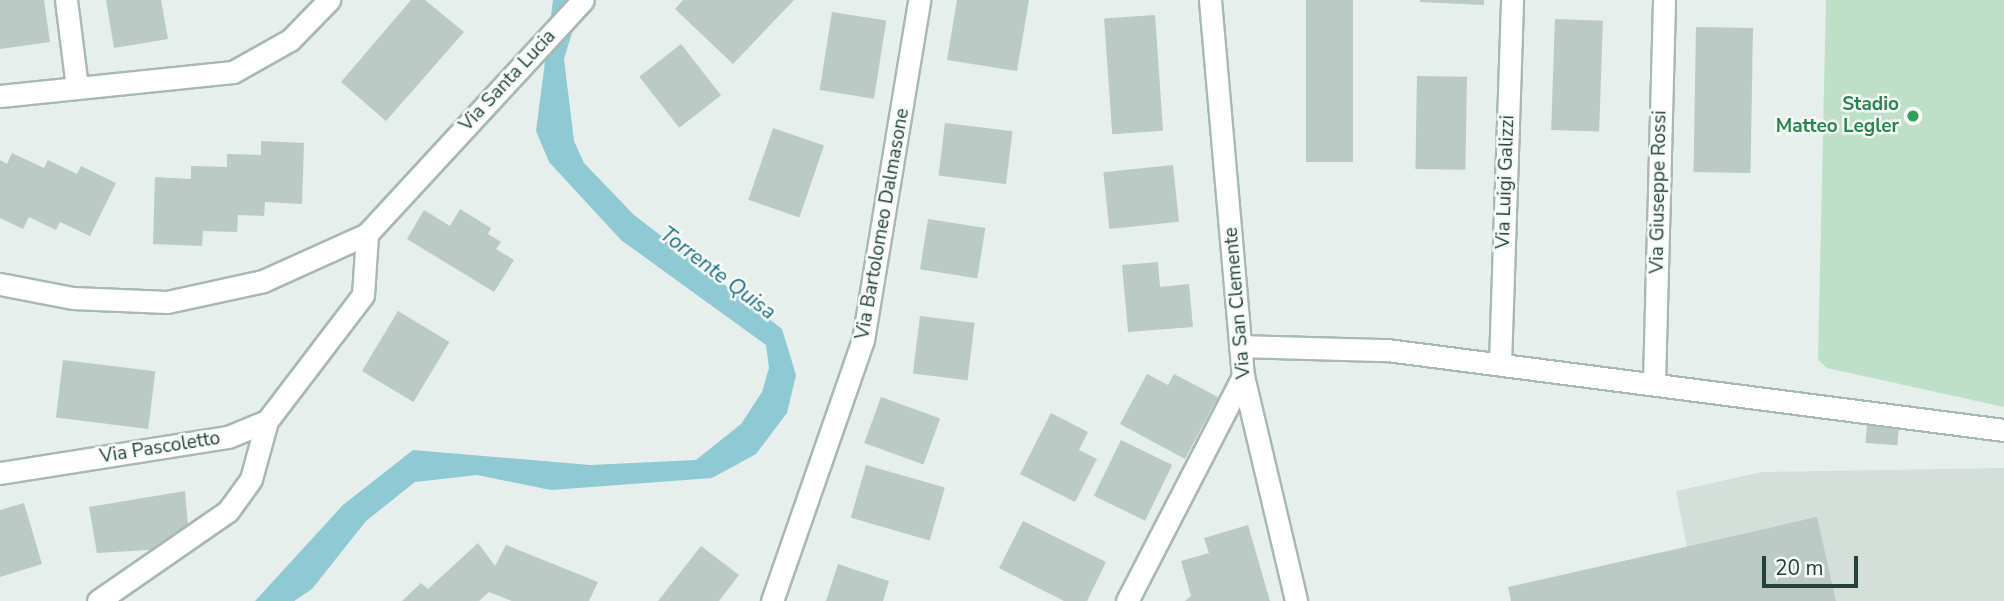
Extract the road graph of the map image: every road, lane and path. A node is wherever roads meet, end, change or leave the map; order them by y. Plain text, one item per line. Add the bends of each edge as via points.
1 (65, 0) edge
2 (329, 0) edge
3 (583, 0) edge
4 (919, 0) edge
5 (1210, 0) edge
6 (1513, 0) edge
7 (1664, 0) edge
8 (77, 87) junction
9 (0, 96) edge
10 (367, 234) junction
11 (0, 284) edge
12 (1240, 346) junction
13 (1500, 364) junction
14 (1243, 376) junction
15 (1654, 383) junction
16 (267, 421) junction
17 (2004, 430) edge
18 (0, 473) edge
19 (98, 601) edge
20 (772, 601) edge
21 (1127, 601) edge
22 (1296, 601) edge

1 - 8 street
2 - 8 street via 290,40 233,72
3 - 10 street, Via Santa Lucia
4 - 20 street, Via Bartolomeo Dalmasone via 863,340
5 - 12 street, Via San Clemente
6 - 13 street, Via Luigi Galizzi
7 - 15 street, Via Giuseppe Rossi
8 - 9 street
10 - 11 street via 263,281 167,302 73,298
10 - 16 street via 363,295
12 - 13 street via 1387,350
12 - 14 street, Via San Clemente
13 - 15 street
14 - 21 street
14 - 22 street, Via San Clemente
15 - 17 street
16 - 18 street, Via Pascoletto via 228,437
16 - 19 street via 251,479 228,511

